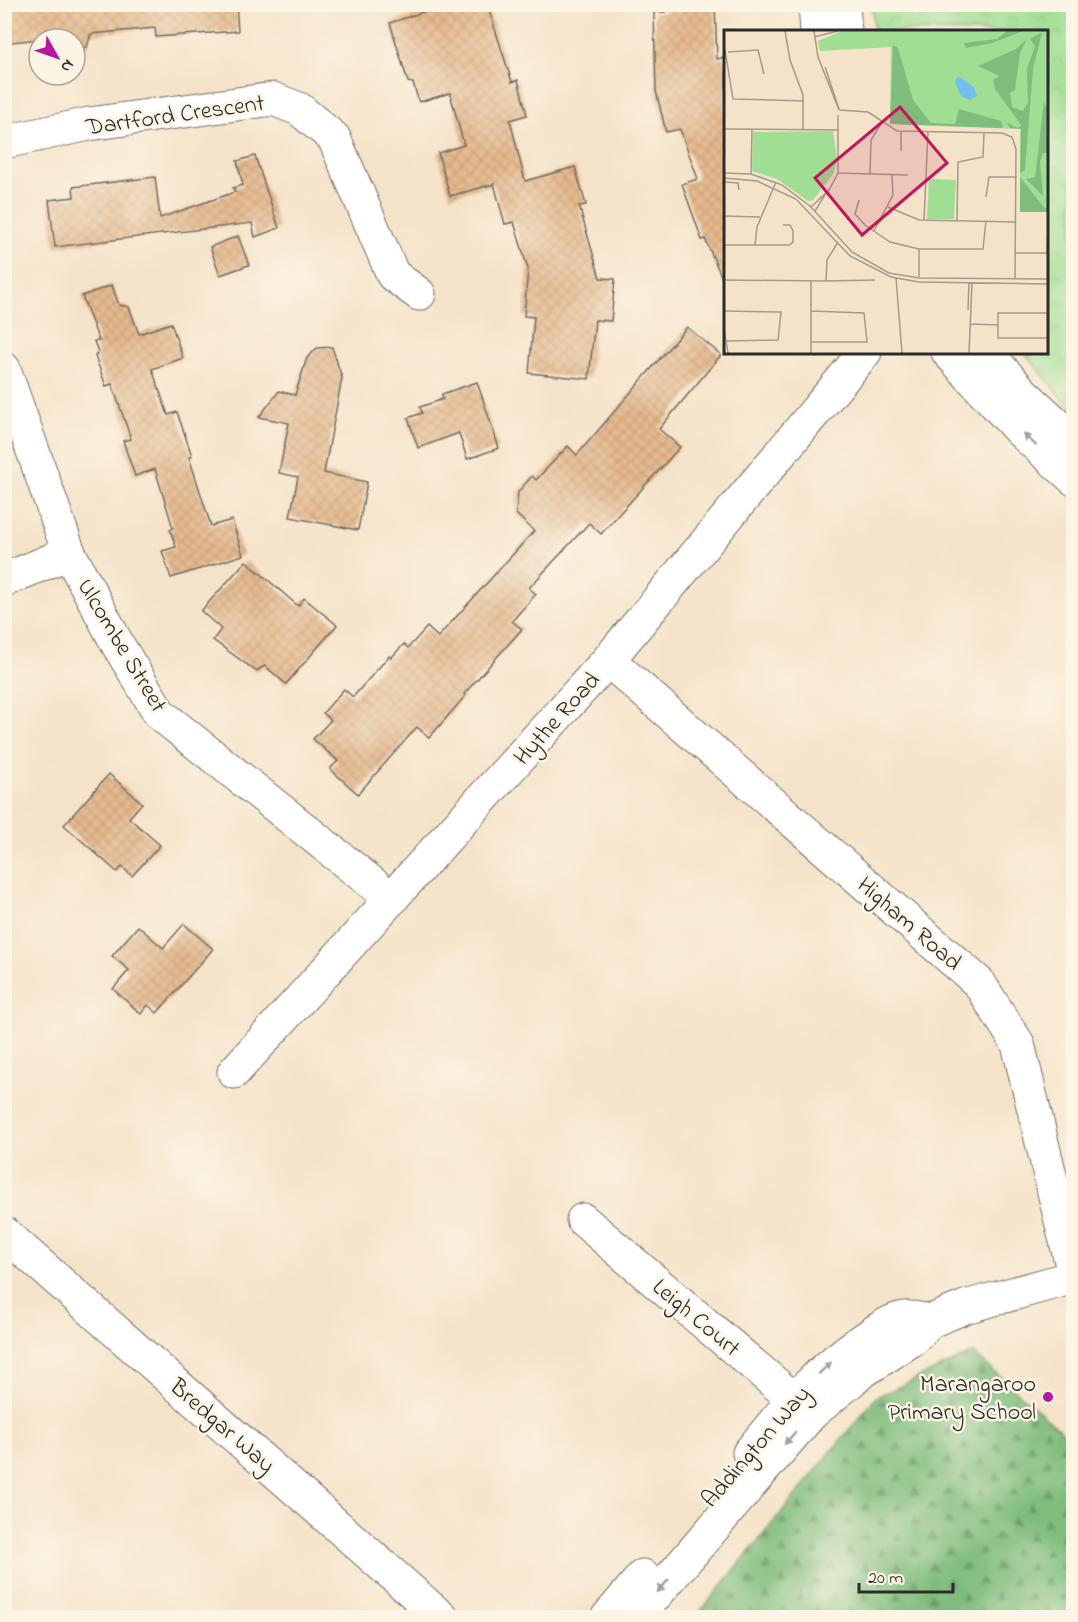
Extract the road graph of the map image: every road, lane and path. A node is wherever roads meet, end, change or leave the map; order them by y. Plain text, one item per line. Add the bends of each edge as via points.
1 (815, 4) edge
2 (843, 4) edge
3 (817, 30) edge
4 (845, 30) edge
5 (4, 142) edge
6 (419, 294) dead end
7 (863, 354) edge
8 (950, 354) edge
9 (988, 354) edge
10 (4, 369) edge
11 (1074, 440) edge
12 (1074, 479) edge
13 (69, 553) junction
14 (4, 579) edge
15 (608, 660) junction
16 (392, 899) junction
17 (234, 1072) dead end
18 (583, 1220) dead end
19 (4, 1233) edge
20 (1074, 1276) edge
21 (802, 1406) junction
22 (442, 1617) edge
23 (607, 1617) edge
24 (636, 1617) edge

1 - 3 street
2 - 4 street
5 - 6 street, Dartford Crescent via 90,124 273,99 299,109 334,138 393,275
7 - 15 street, Hythe Road
12 -> 8 street via 1019,430
9 - 11 street
10 - 13 street, Ulcombe Street
13 - 14 street
13 - 16 street, Ulcombe Street via 160,714
15 - 16 street, Hythe Road
15 - 20 street, Higham Road via 979,983 1018,1044
16 - 17 street, Hythe Road
18 - 21 street, Leigh Court
19 - 22 street, Bredgar Way
20 - 21 street, Addington Way via 965,1307 931,1321 913,1340
21 - 23 street, Addington Way
21 -> 24 street, Addington Way

